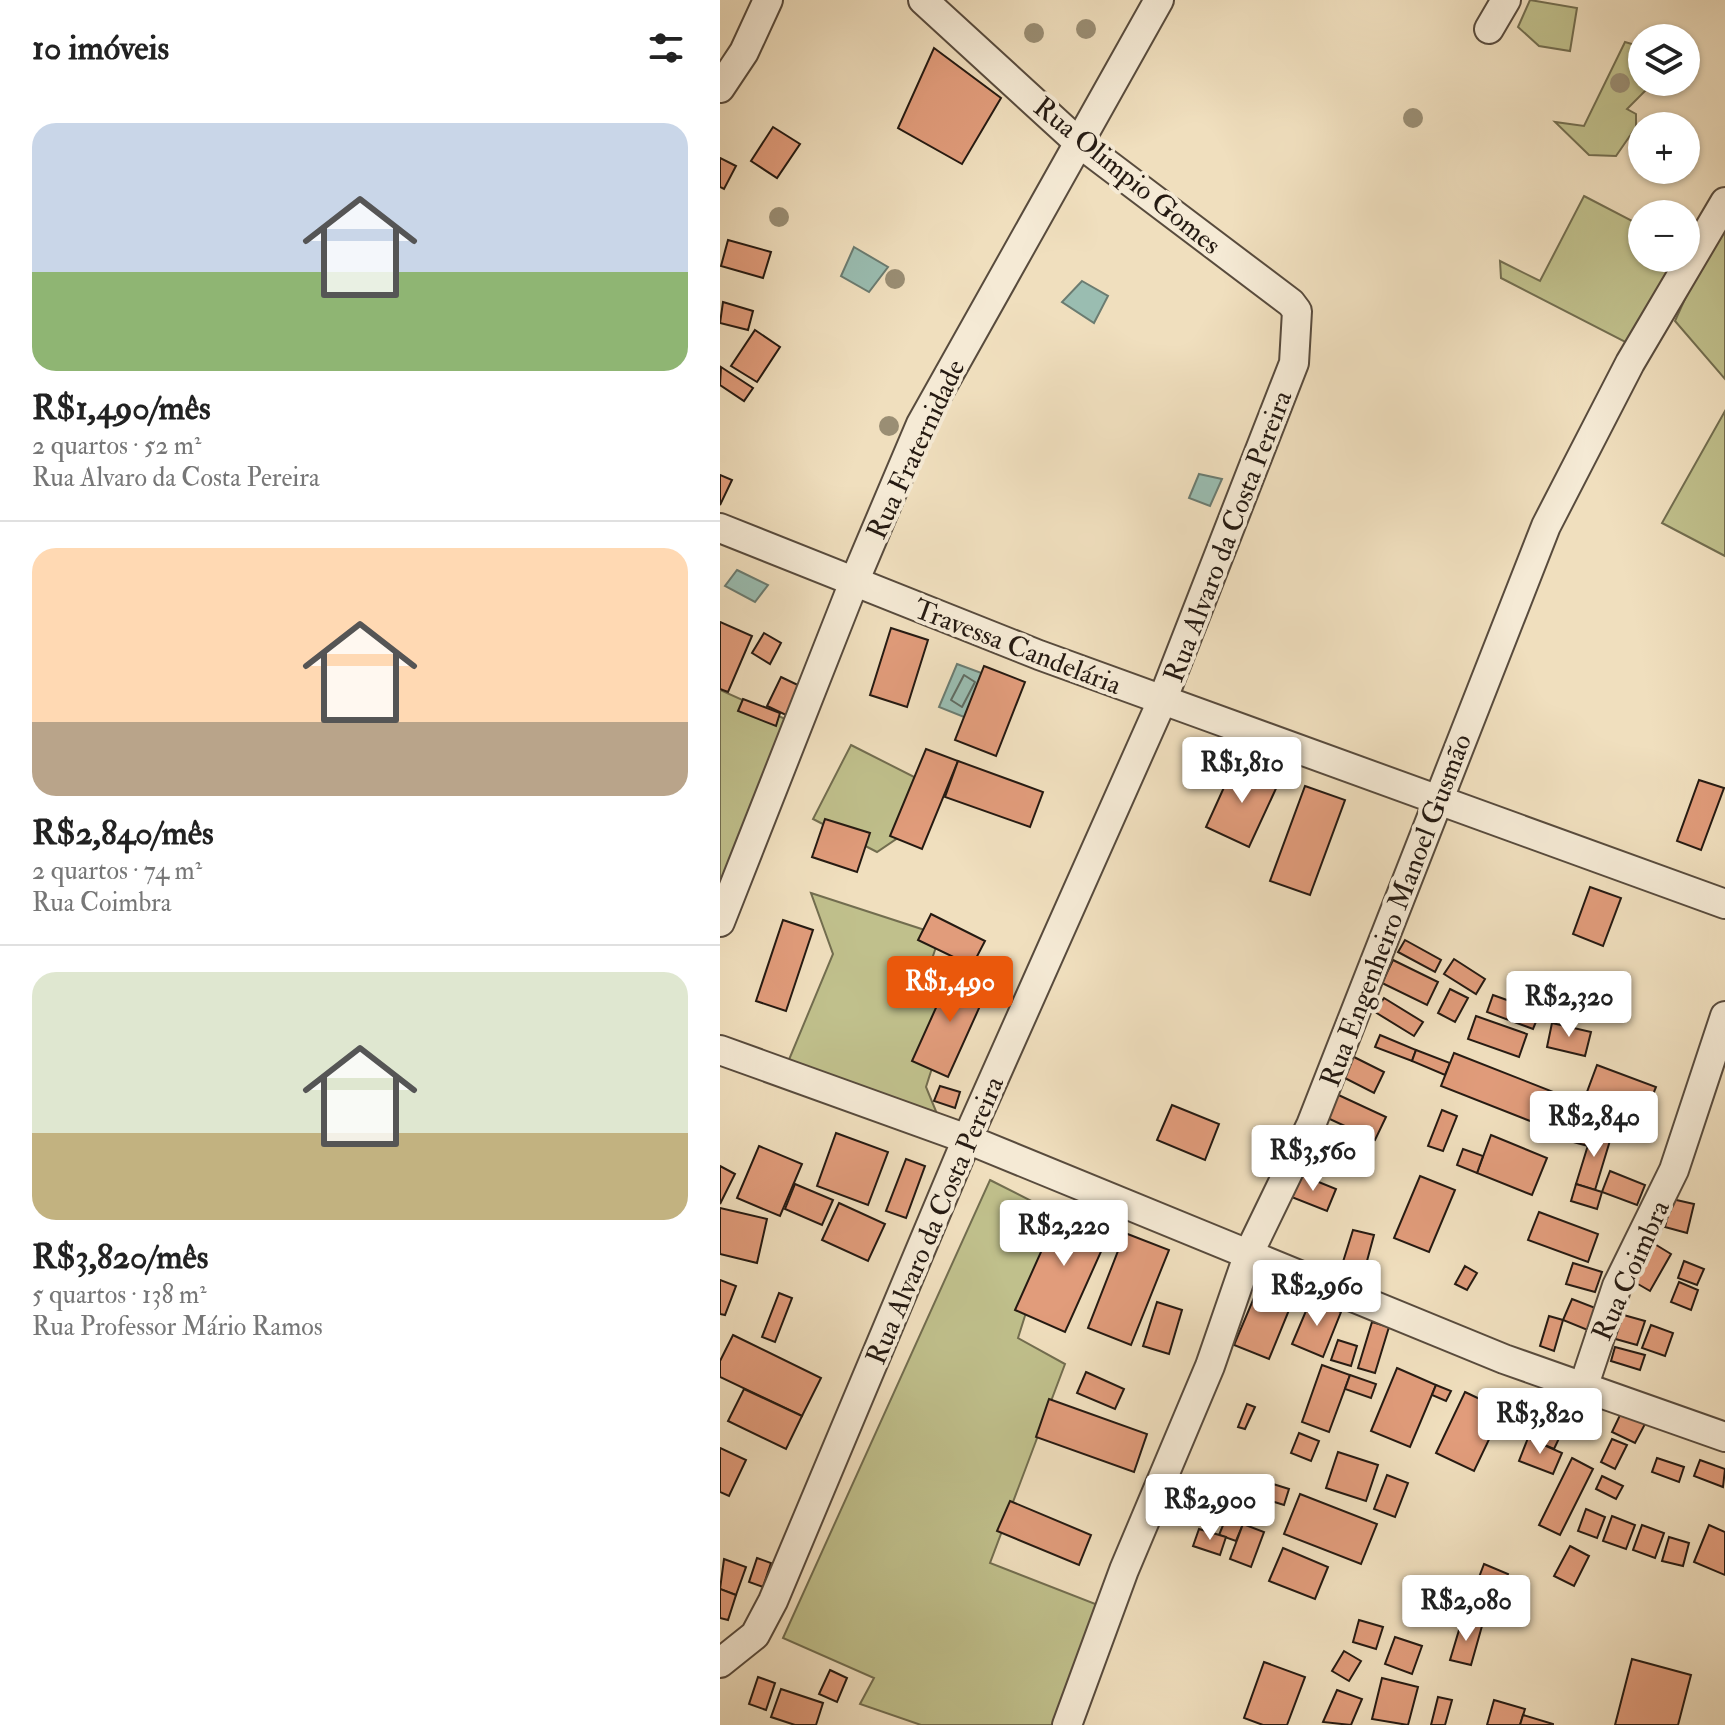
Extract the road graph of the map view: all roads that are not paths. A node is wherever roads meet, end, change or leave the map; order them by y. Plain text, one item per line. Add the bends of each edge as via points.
1 (768, 0) edge
2 (923, 0) edge
3 (1159, 0) edge
4 (1506, 0) edge
5 (1489, 29) dead end
6 (720, 88) edge
7 (1078, 142) junction
8 (1725, 202) edge
9 (1294, 363) joint
10 (720, 528) edge
11 (854, 582) junction
12 (1162, 701) junction
13 (1436, 800) junction
14 (1725, 904) edge
15 (720, 922) edge
16 (1725, 1016) edge
17 (720, 1050) edge
18 (967, 1139) junction
19 (1249, 1253) junction
20 (1583, 1388) junction
21 (1725, 1437) edge
22 (720, 1663) edge
23 (1072, 1724) edge

1 - 6 street
2 - 7 street, Rua Olimpio Gomes
3 - 7 street, Rua Fraternidade
4 - 5 street
7 - 9 street, Rua Olimpio Gomes via 1291,303 1297,311
7 - 11 street, Rua Fraternidade via 921,424
8 - 13 street, Rua Engenheiro Manoel Gusmão via 1638,350 1546,526
9 - 12 street, Rua Alvaro da Costa Pereira
10 - 11 street, Travessa Candelária
11 - 12 street, Travessa Candelária
11 - 15 street, Rua Fraternidade
12 - 13 street, Travessa Candelária
12 - 18 street, Rua Alvaro da Costa Pereira
13 - 14 street, Travessa Candelária
13 - 19 street, Rua Engenheiro Manoel Gusmão via 1311,1125
16 - 20 street, Rua Coimbra via 1674,1170 1617,1286
17 - 18 street
18 - 19 street
18 - 22 street, Rua Alvaro da Costa Pereira via 773,1601 755,1635
19 - 20 street
19 - 23 street, Rua Engenheiro Manoel Gusmão via 1210,1366 1124,1570
20 - 21 street

